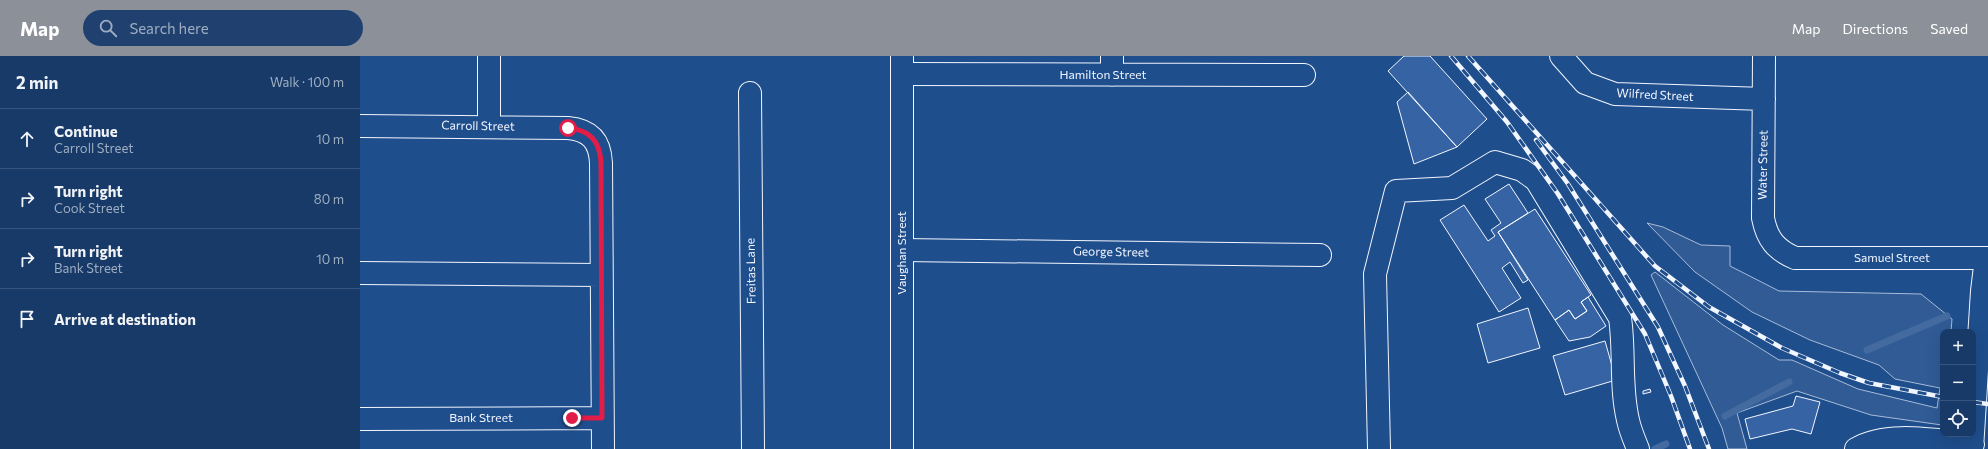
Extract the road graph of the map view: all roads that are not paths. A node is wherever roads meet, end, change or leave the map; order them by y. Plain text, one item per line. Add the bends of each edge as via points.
1 (489, 56) edge
2 (1561, 56) edge
3 (1764, 56) edge
4 (902, 65) edge
5 (1112, 65) edge
6 (1304, 75) dead end
7 (750, 92) dead end
8 (1764, 99) junction
9 (360, 126) edge
10 (489, 126) junction
11 (902, 250) junction
12 (1320, 255) dead end
13 (1795, 258) joint
14 (1987, 258) edge
15 (360, 273) edge
16 (601, 275) junction
17 (602, 418) junction
18 (360, 419) edge
19 (1636, 444) edge
20 (1972, 447) edge
21 (603, 449) edge
22 (753, 449) edge
23 (902, 449) edge
24 (1379, 449) edge
25 (1856, 449) edge

1 - 10 street
2 - 8 street, Wilfred Street via 1585,83 1615,94
3 - 8 street, Water Street
4 - 5 street, Hamilton Street
4 - 11 street, Vaughan Street
5 - 6 street, Hamilton Street
7 - 22 street, Freitas Lane
8 - 13 street, Water Street via 1763,218 1766,233 1773,245
9 - 10 street, Carroll Street
10 - 16 street, Carroll Street via 578,129 587,132 593,138 600,153
11 - 12 street, George Street
11 - 23 street, Vaughan Street
13 - 14 street, Samuel Street
14 - 20 street via 1982,292
15 - 16 street
16 - 17 street
17 - 18 street, Bank Street
17 - 21 street
19 - 24 street via 1625,399 1620,318 1536,180 1514,166 1495,162 1452,188 1396,191 1374,274
20 - 25 street via 1904,438 1881,440

